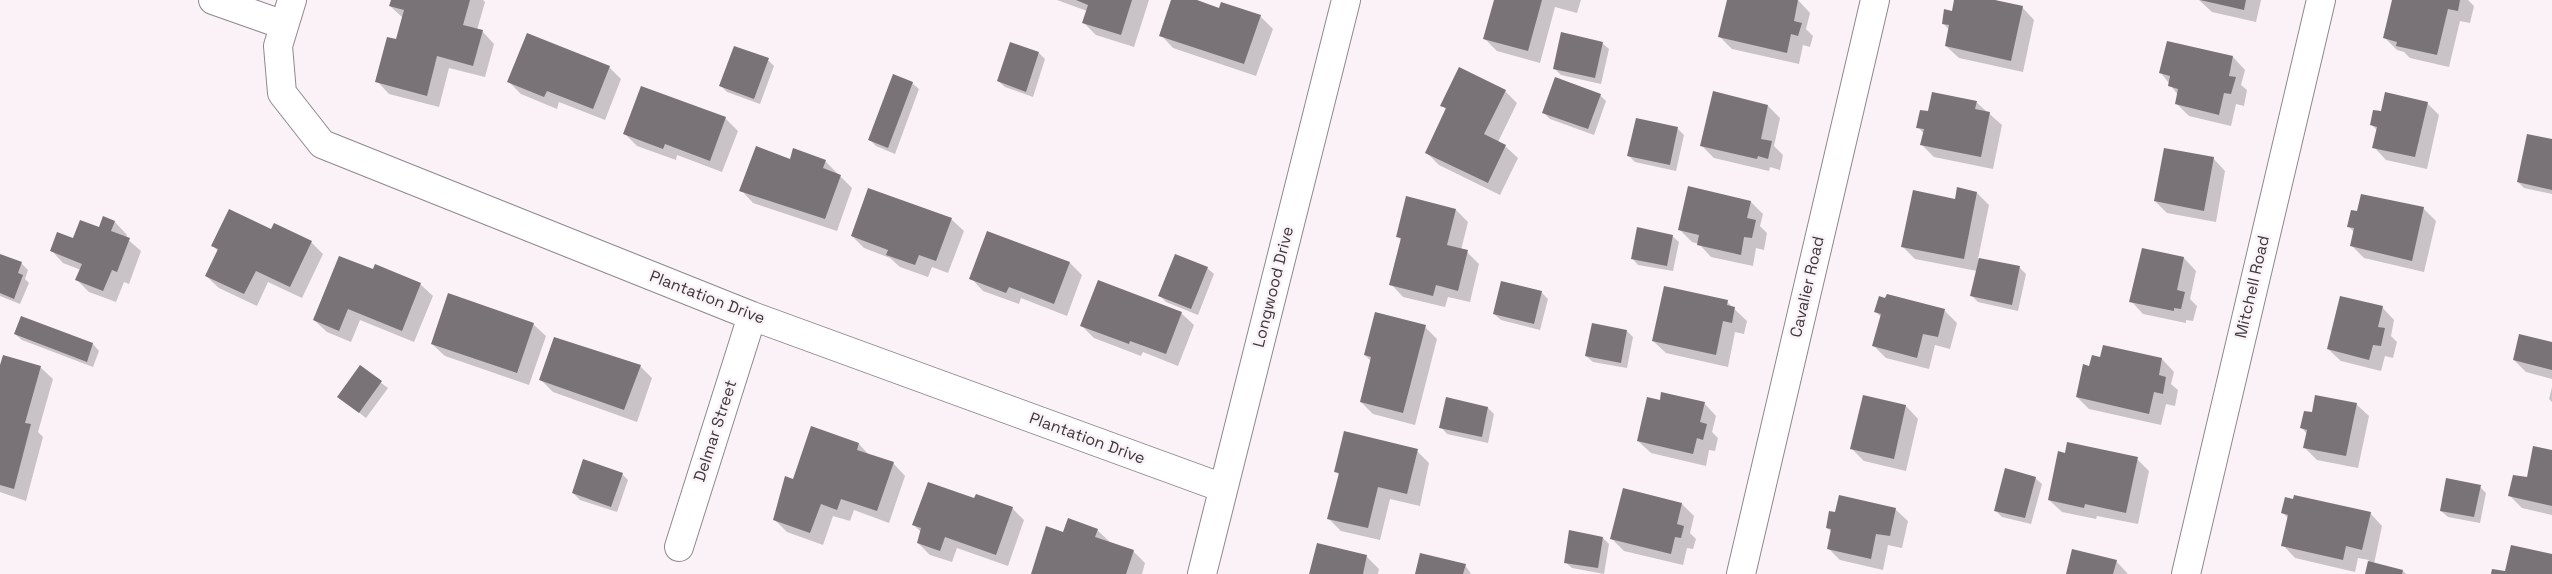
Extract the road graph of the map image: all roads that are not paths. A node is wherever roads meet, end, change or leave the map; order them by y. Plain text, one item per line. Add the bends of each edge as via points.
1 (213, 0) edge
2 (1346, 0) edge
3 (1875, 0) edge
4 (2321, 0) edge
5 (288, 12) edge
6 (752, 316) junction
7 (1223, 488) junction
8 (679, 547) dead end
9 (1202, 574) edge
10 (1741, 574) edge
11 (2186, 574) edge

1 - 5 street, Plantation Drive
2 - 7 street, Longwood Drive
3 - 10 street, Cavalier Road
4 - 11 street, Mitchell Road
5 - 6 street, Plantation Drive via 278,46 282,93 322,144
6 - 7 street, Plantation Drive
6 - 8 street, Delmar Street
7 - 9 street, Longwood Drive

